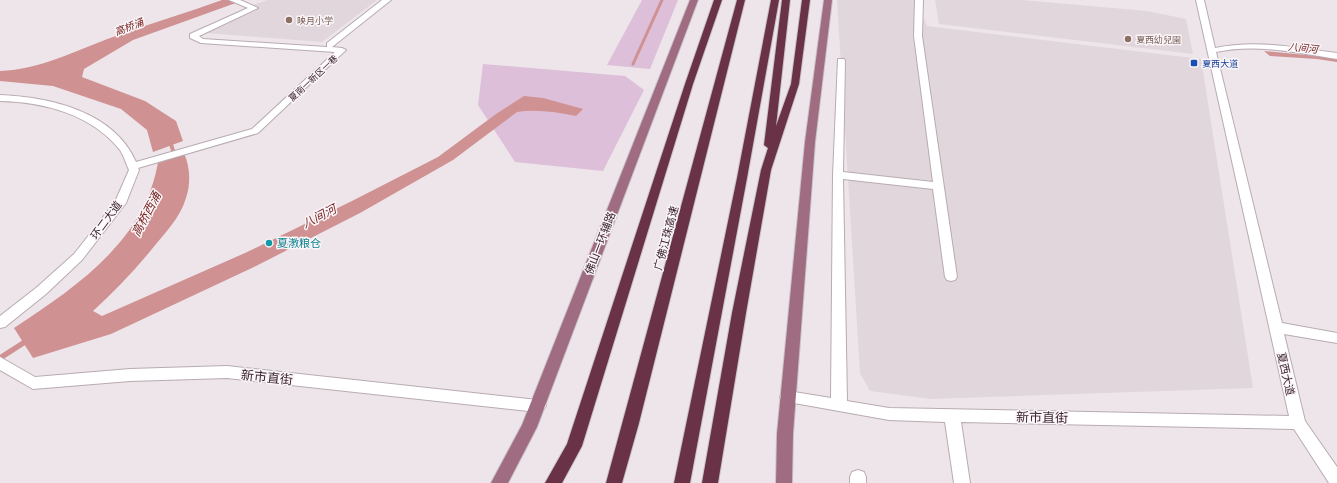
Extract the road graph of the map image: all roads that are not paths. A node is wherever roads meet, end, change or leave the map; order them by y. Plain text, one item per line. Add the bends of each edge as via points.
1 (234, 0) edge
2 (388, 0) edge
3 (694, 0) edge
4 (718, 0) edge
5 (741, 0) edge
6 (775, 0) edge
7 (786, 0) edge
8 (806, 0) edge
9 (828, 0) edge
10 (919, 0) edge
11 (1200, 0) edge
12 (330, 45) dead end
13 (1212, 51) junction
14 (1337, 56) edge
15 (841, 61) dead end
16 (0, 98) edge
17 (132, 166) junction
18 (766, 170) junction
19 (838, 175) junction
20 (938, 186) junction
21 (951, 276) dead end
22 (0, 323) edge
23 (1276, 327) junction
24 (1337, 338) edge
25 (0, 363) edge
26 (788, 397) junction
27 (839, 405) junction
28 (538, 406) junction
29 (952, 416) junction
30 (1298, 423) junction
31 (574, 446) junction
32 (1337, 480) edge
33 (499, 483) edge
34 (553, 483) edge
35 (563, 483) edge
36 (614, 483) edge
37 (682, 483) edge
38 (710, 483) edge
39 (784, 483) edge
40 (962, 483) edge

1 - 17 street, 夏南一新区一巷 via 254,8 193,36 201,41 342,50 255,131
2 - 12 street
3 - 28 main road, 佛山一环辅路
4 - 31 highway
5 - 36 highway, 广佛江珠高速
6 - 37 highway
7 - 18 highway
8 - 18 highway via 795,84
9 - 26 main road via 810,142
10 - 20 street via 918,36
11 - 13 street, 夏西大道
13 - 14 street via 1234,46 1262,46
13 - 23 street, 夏西大道
15 - 19 street
16 - 17 street via 19,98 56,105 96,123 124,149
17 - 22 street, 环二大道 via 134,170 120,203 78,257
18 - 38 highway
19 - 20 street
19 - 27 street
20 - 21 street
23 - 24 street
23 - 30 street, 夏西大道
25 - 28 street, 新市直街 via 34,383 130,375 227,372
26 - 27 street, 新市直街
26 - 39 main road
27 - 29 street, 新市直街 via 889,414
28 - 33 main road, 佛山一环辅路 via 530,427
29 - 30 street, 新市直街
29 - 40 street
30 - 32 street, 夏西大道
31 - 34 highway
31 - 35 highway

